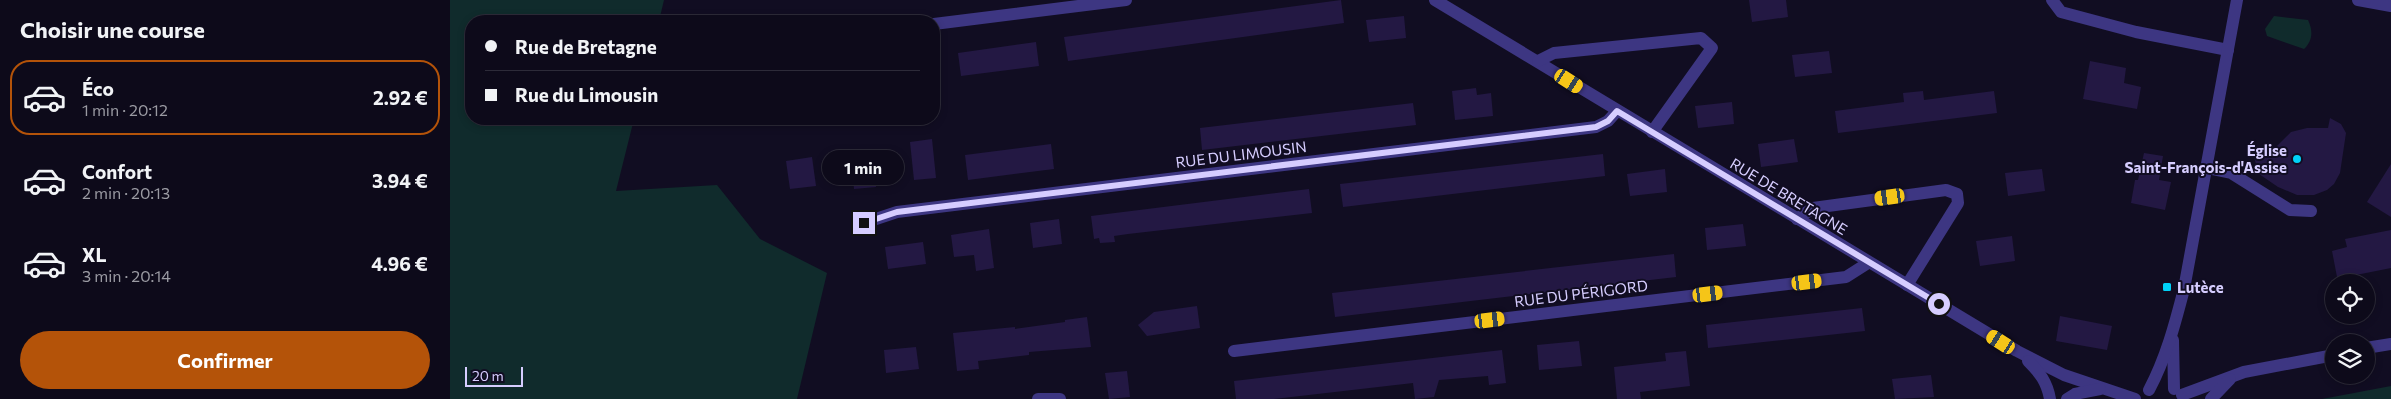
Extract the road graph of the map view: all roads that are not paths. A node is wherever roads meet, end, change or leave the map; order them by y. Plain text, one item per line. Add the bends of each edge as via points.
1 (1126, 0) edge
2 (1435, 0) edge
3 (2052, 0) edge
4 (2238, 0) edge
5 (2358, 0) edge
6 (2391, 6) edge
7 (940, 23) edge
8 (2228, 50) junction
9 (1538, 61) junction
10 (1617, 111) junction
11 (1652, 132) junction
12 (2207, 168) junction
13 (2312, 212) dead end
14 (1797, 219) junction
15 (864, 223) dead end
16 (1868, 263) junction
17 (1908, 284) junction
18 (2174, 330) junction
19 (2391, 344) edge
20 (2375, 347) edge
21 (1234, 351) dead end
22 (2016, 351) junction
23 (2325, 357) edge
24 (2232, 377) junction
25 (2100, 389) junction
26 (2149, 390) junction
27 (2181, 394) edge
28 (1038, 399) edge
29 (1060, 399) edge
30 (2050, 399) edge
31 (2067, 399) edge
32 (2136, 399) edge
33 (2211, 399) edge

1 - 7 street
2 - 9 street, RUE DE BRETAGNE
3 - 8 street via 2062,12 2136,32
4 - 8 street
5 - 6 street
8 - 12 street
9 - 10 street, RUE DE BRETAGNE
9 - 11 street via 1554,53 1701,38 1712,48
10 - 11 street, RUE DE BRETAGNE
10 - 15 street, RUE DU LIMOUSIN via 1596,127 897,212
11 - 14 street, RUE DE BRETAGNE
12 - 13 street via 2231,173 2290,210
12 - 18 street
14 - 16 street, RUE DE BRETAGNE
14 - 17 street via 1813,208 1946,190 1957,194 1958,203
16 - 17 street, RUE DE BRETAGNE
16 - 21 street, RUE DU PÉRIGORD via 1846,277
17 - 22 street, RUE DE BRETAGNE
18 - 26 street
18 - 27 street
19 - 20 street
22 - 25 street, RUE DE BRETAGNE
22 - 30 street via 2041,374
23 - 24 street
24 - 27 street
24 - 33 street
25 - 31 street
25 - 32 street, RUE DE BRETAGNE
26 - 27 street via 2164,387
26 - 32 street
28 - 29 street

